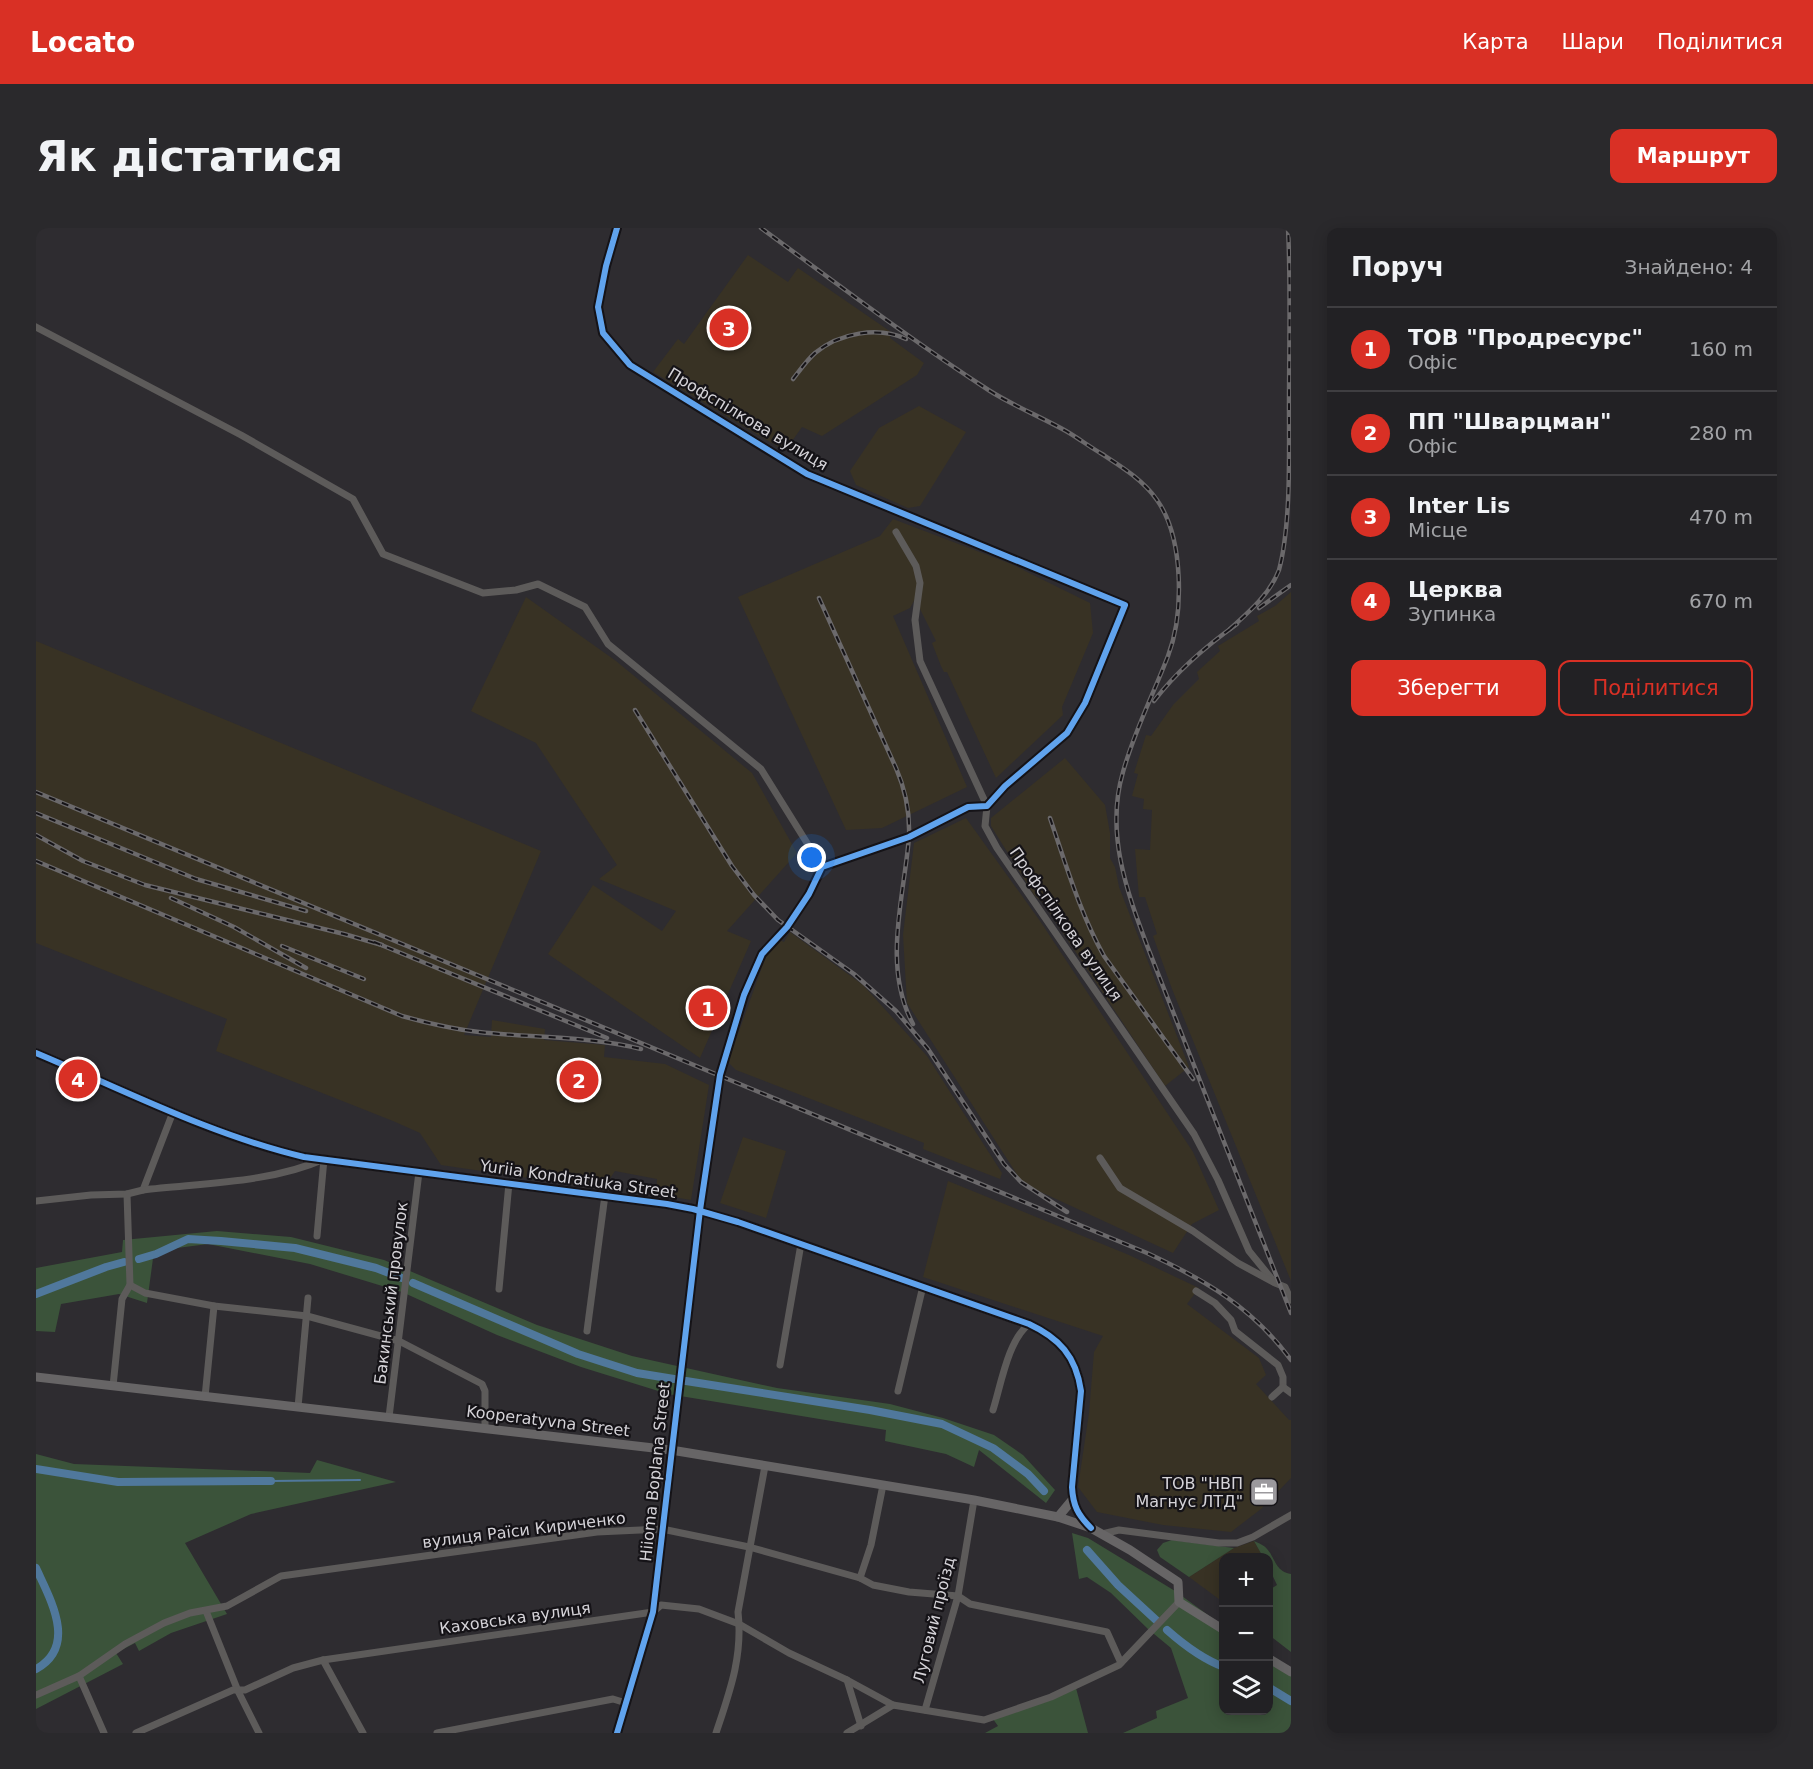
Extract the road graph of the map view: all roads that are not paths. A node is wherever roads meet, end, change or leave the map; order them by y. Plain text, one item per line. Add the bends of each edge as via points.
1 (617, 228) edge
2 (36, 327) edge
3 (896, 532) dead end
4 (987, 806) junction
5 (822, 867) junction
6 (36, 1053) edge
7 (173, 1112) junction
8 (1100, 1158) dead end
9 (324, 1159) junction
10 (419, 1172) junction
11 (509, 1183) junction
12 (142, 1190) junction
13 (127, 1194) junction
14 (605, 1195) junction
15 (36, 1201) edge
16 (700, 1210) junction
17 (317, 1236) dead end
18 (801, 1244) junction
19 (1275, 1283) junction
20 (130, 1285) junction
21 (923, 1286) junction
22 (499, 1289) dead end
23 (1196, 1291) dead end
24 (308, 1298) dead end
25 (1291, 1300) edge
26 (214, 1306) junction
27 (307, 1316) junction
28 (1029, 1324) junction
29 (587, 1331) dead end
30 (399, 1341) junction
31 (780, 1365) dead end
32 (36, 1377) edge
33 (113, 1386) junction
34 (1283, 1388) junction
35 (898, 1391) dead end
36 (1291, 1393) edge
37 (205, 1397) junction
38 (1272, 1397) dead end
39 (298, 1407) junction
40 (993, 1410) dead end
41 (389, 1417) junction
42 (485, 1428) junction
43 (671, 1450) junction
44 (765, 1466) junction
45 (883, 1485) junction
46 (1073, 1499) junction
47 (974, 1500) junction
48 (1291, 1515) edge
49 (1058, 1517) junction
50 (1091, 1528) junction
51 (662, 1529) junction
52 (1102, 1534) junction
53 (749, 1547) junction
54 (860, 1578) junction
55 (957, 1596) junction
56 (1179, 1602) junction
57 (206, 1611) junction
58 (653, 1612) junction
59 (739, 1624) junction
60 (1219, 1627) edge
61 (323, 1660) junction
62 (1273, 1661) edge
63 (1120, 1663) junction
64 (1291, 1672) edge
65 (79, 1676) junction
66 (847, 1680) junction
67 (238, 1691) junction
68 (36, 1695) edge
69 (626, 1703) junction
70 (893, 1705) junction
71 (925, 1710) junction
72 (861, 1725) junction
73 (104, 1733) edge
74 (136, 1733) edge
75 (259, 1733) edge
76 (363, 1733) edge
77 (437, 1733) edge
78 (617, 1733) edge
79 (717, 1733) edge
80 (848, 1733) edge

1 - 4 street, Профспілкова вулиця via 598,307 603,333 630,365 807,474 1125,605 1085,703 1067,733
2 - 5 street via 353,499 383,554 483,593 516,591 538,584 585,607 608,644 761,769
3 - 4 street, Профспілкова вулиця via 916,566 920,583 915,620 920,661
4 - 5 street via 968,807 909,837
4 - 19 street, Профспілкова вулиця via 986,826 997,848 1194,1134 1249,1251
5 - 16 street, Hiioma Boplana Street via 787,927 762,954 744,995 720,1075
6 - 7 street, Yuriia Kondratiuka Street
7 - 9 street, Yuriia Kondratiuka Street via 251,1143
7 - 12 street
8 - 19 street via 1120,1188
9 - 10 street, Yuriia Kondratiuka Street
9 - 12 street via 275,1175
9 - 17 street
10 - 11 street, Yuriia Kondratiuka Street
10 - 30 street, Бакинський провулок
11 - 14 street, Yuriia Kondratiuka Street
11 - 22 street
12 - 13 street
13 - 15 street
13 - 20 street
14 - 16 street, Yuriia Kondratiuka Street
14 - 29 street
16 - 18 street, Yuriia Kondratiuka Street
16 - 43 street, Hiioma Boplana Street
18 - 21 street, Yuriia Kondratiuka Street
18 - 31 street
19 - 25 street, Профспілкова вулиця via 1285,1287
20 - 26 street via 145,1293
20 - 33 street via 122,1299
21 - 28 street, Yuriia Kondratiuka Street
21 - 35 street
23 - 34 street via 1215,1303 1235,1331 1278,1365
24 - 27 street
26 - 27 street
26 - 37 street
27 - 30 street
27 - 39 street
28 - 40 street via 1014,1342
28 - 46 street, Yuriia Kondratiuka Street via 1048,1333 1065,1349 1079,1379
30 - 41 street, Бакинський провулок
30 - 42 street via 482,1384
32 - 33 street, Kooperatyvna Street
33 - 37 street, Kooperatyvna Street
34 - 36 street
34 - 38 street
37 - 39 street, Kooperatyvna Street
39 - 41 street, Kooperatyvna Street
41 - 42 street, Kooperatyvna Street
42 - 43 street, Kooperatyvna Street
43 - 44 street, Kooperatyvna Street
43 - 51 street, Hiioma Boplana Street
44 - 45 street, Kooperatyvna Street
44 - 53 street
45 - 47 street, Kooperatyvna Street
45 - 54 street
46 - 49 street
46 - 50 street via 1080,1517
47 - 49 street, Kooperatyvna Street
47 - 55 street, Луговий проїзд
48 - 52 street via 1237,1543 1119,1530
49 - 50 street, Kooperatyvna Street
50 - 52 street, Kooperatyvna Street
51 - 53 street, вулиця Раїси Кириченко
51 - 57 street, вулиця Раїси Кириченко via 597,1532 281,1576 227,1606
51 - 58 street, Hiioma Boplana Street
52 - 56 street, Kooperatyvna Street via 1178,1582
53 - 54 street, вулиця Раїси Кириченко
53 - 59 street
54 - 55 street, вулиця Раїси Кириченко via 873,1585 909,1592
55 - 63 street, вулиця Раїси Кириченко via 970,1604 1107,1632
55 - 71 street, Луговий проїзд
56 - 60 street
56 - 63 street, Каховська вулиця
57 - 65 street, вулиця Раїси Кириченко via 164,1623
57 - 67 street
58 - 59 street, Каховська вулиця via 661,1605 699,1609
58 - 61 street, Каховська вулиця
58 - 69 street, Hiioma Boplana Street
59 - 66 street, Каховська вулиця
59 - 79 street via 735,1676
61 - 67 street, Каховська вулиця
61 - 76 street
62 - 64 street
63 - 71 street, Каховська вулиця via 1051,1697 984,1720
65 - 68 street, вулиця Раїси Кириченко
65 - 73 street
66 - 70 street, Каховська вулиця
66 - 72 street
67 - 74 street, Каховська вулиця
67 - 75 street
69 - 77 street via 613,1699
69 - 78 street, Hiioma Boplana Street
70 - 71 street, Каховська вулиця
70 - 72 street
72 - 80 street

